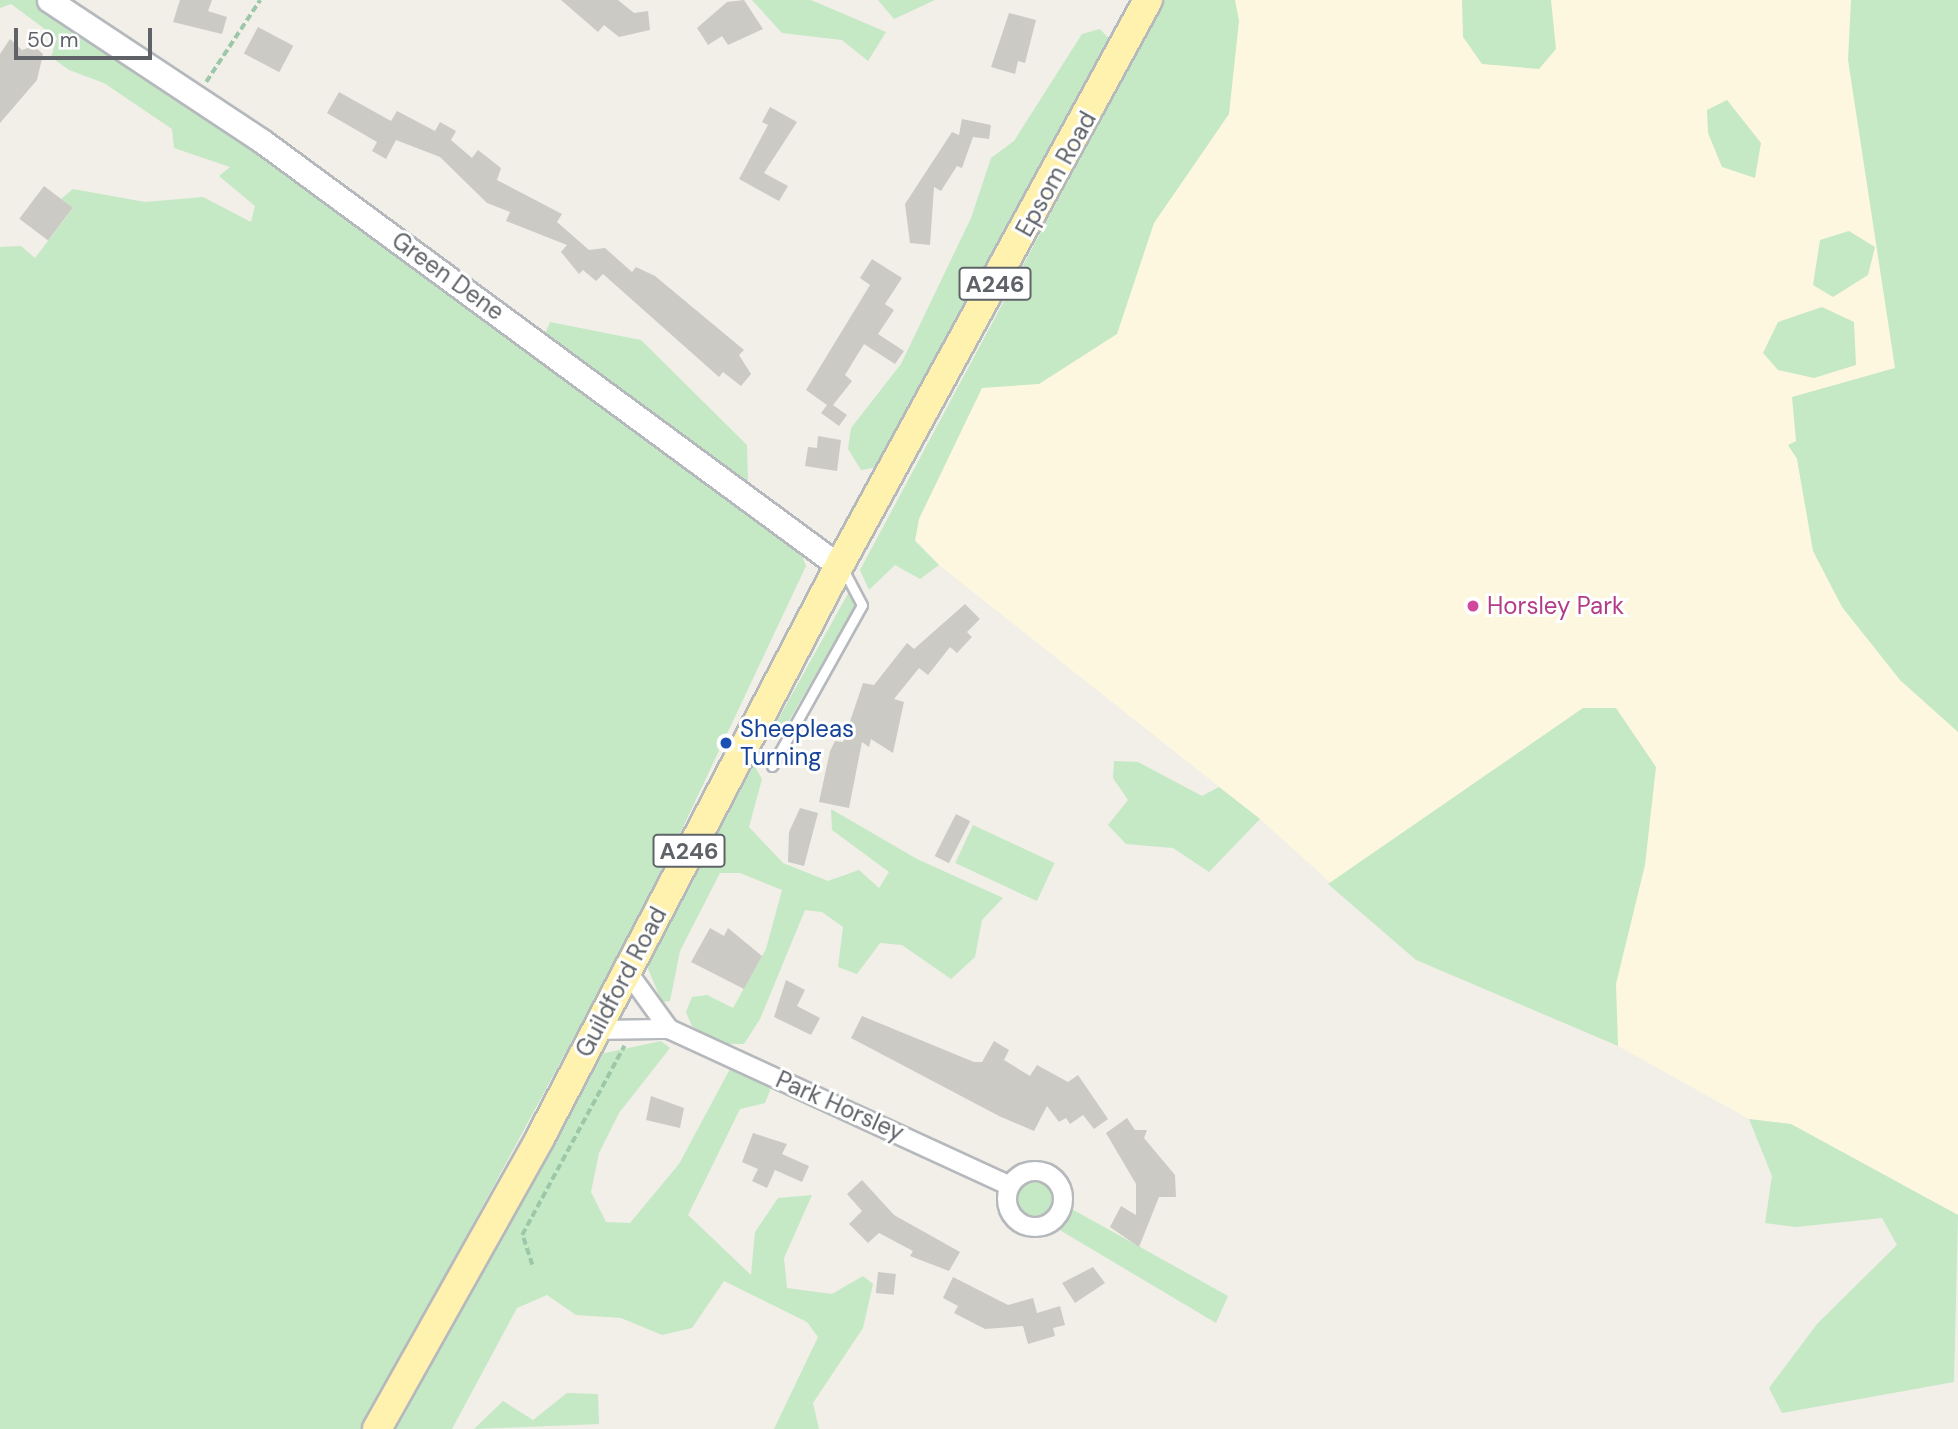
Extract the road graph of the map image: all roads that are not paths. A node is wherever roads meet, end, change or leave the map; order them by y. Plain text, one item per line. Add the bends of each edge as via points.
1 (49, 0) edge
2 (1148, 0) edge
3 (839, 566) junction
4 (772, 766) dead end
5 (627, 971) junction
6 (669, 1029) junction
7 (596, 1030) junction
8 (1010, 1186) dead end
9 (377, 1429) edge

1 - 3 street, Green Dene via 447,274
2 - 3 main road, Epsom Road / A246
3 - 4 lane via 853,578 862,605
3 - 5 main road, Guildford Road / A246
5 - 6 street, Park Horsley
5 - 7 main road, Guildford Road / A246
6 - 7 street, Park Horsley
6 - 8 street, Park Horsley
7 - 9 main road, Guildford Road / A246

